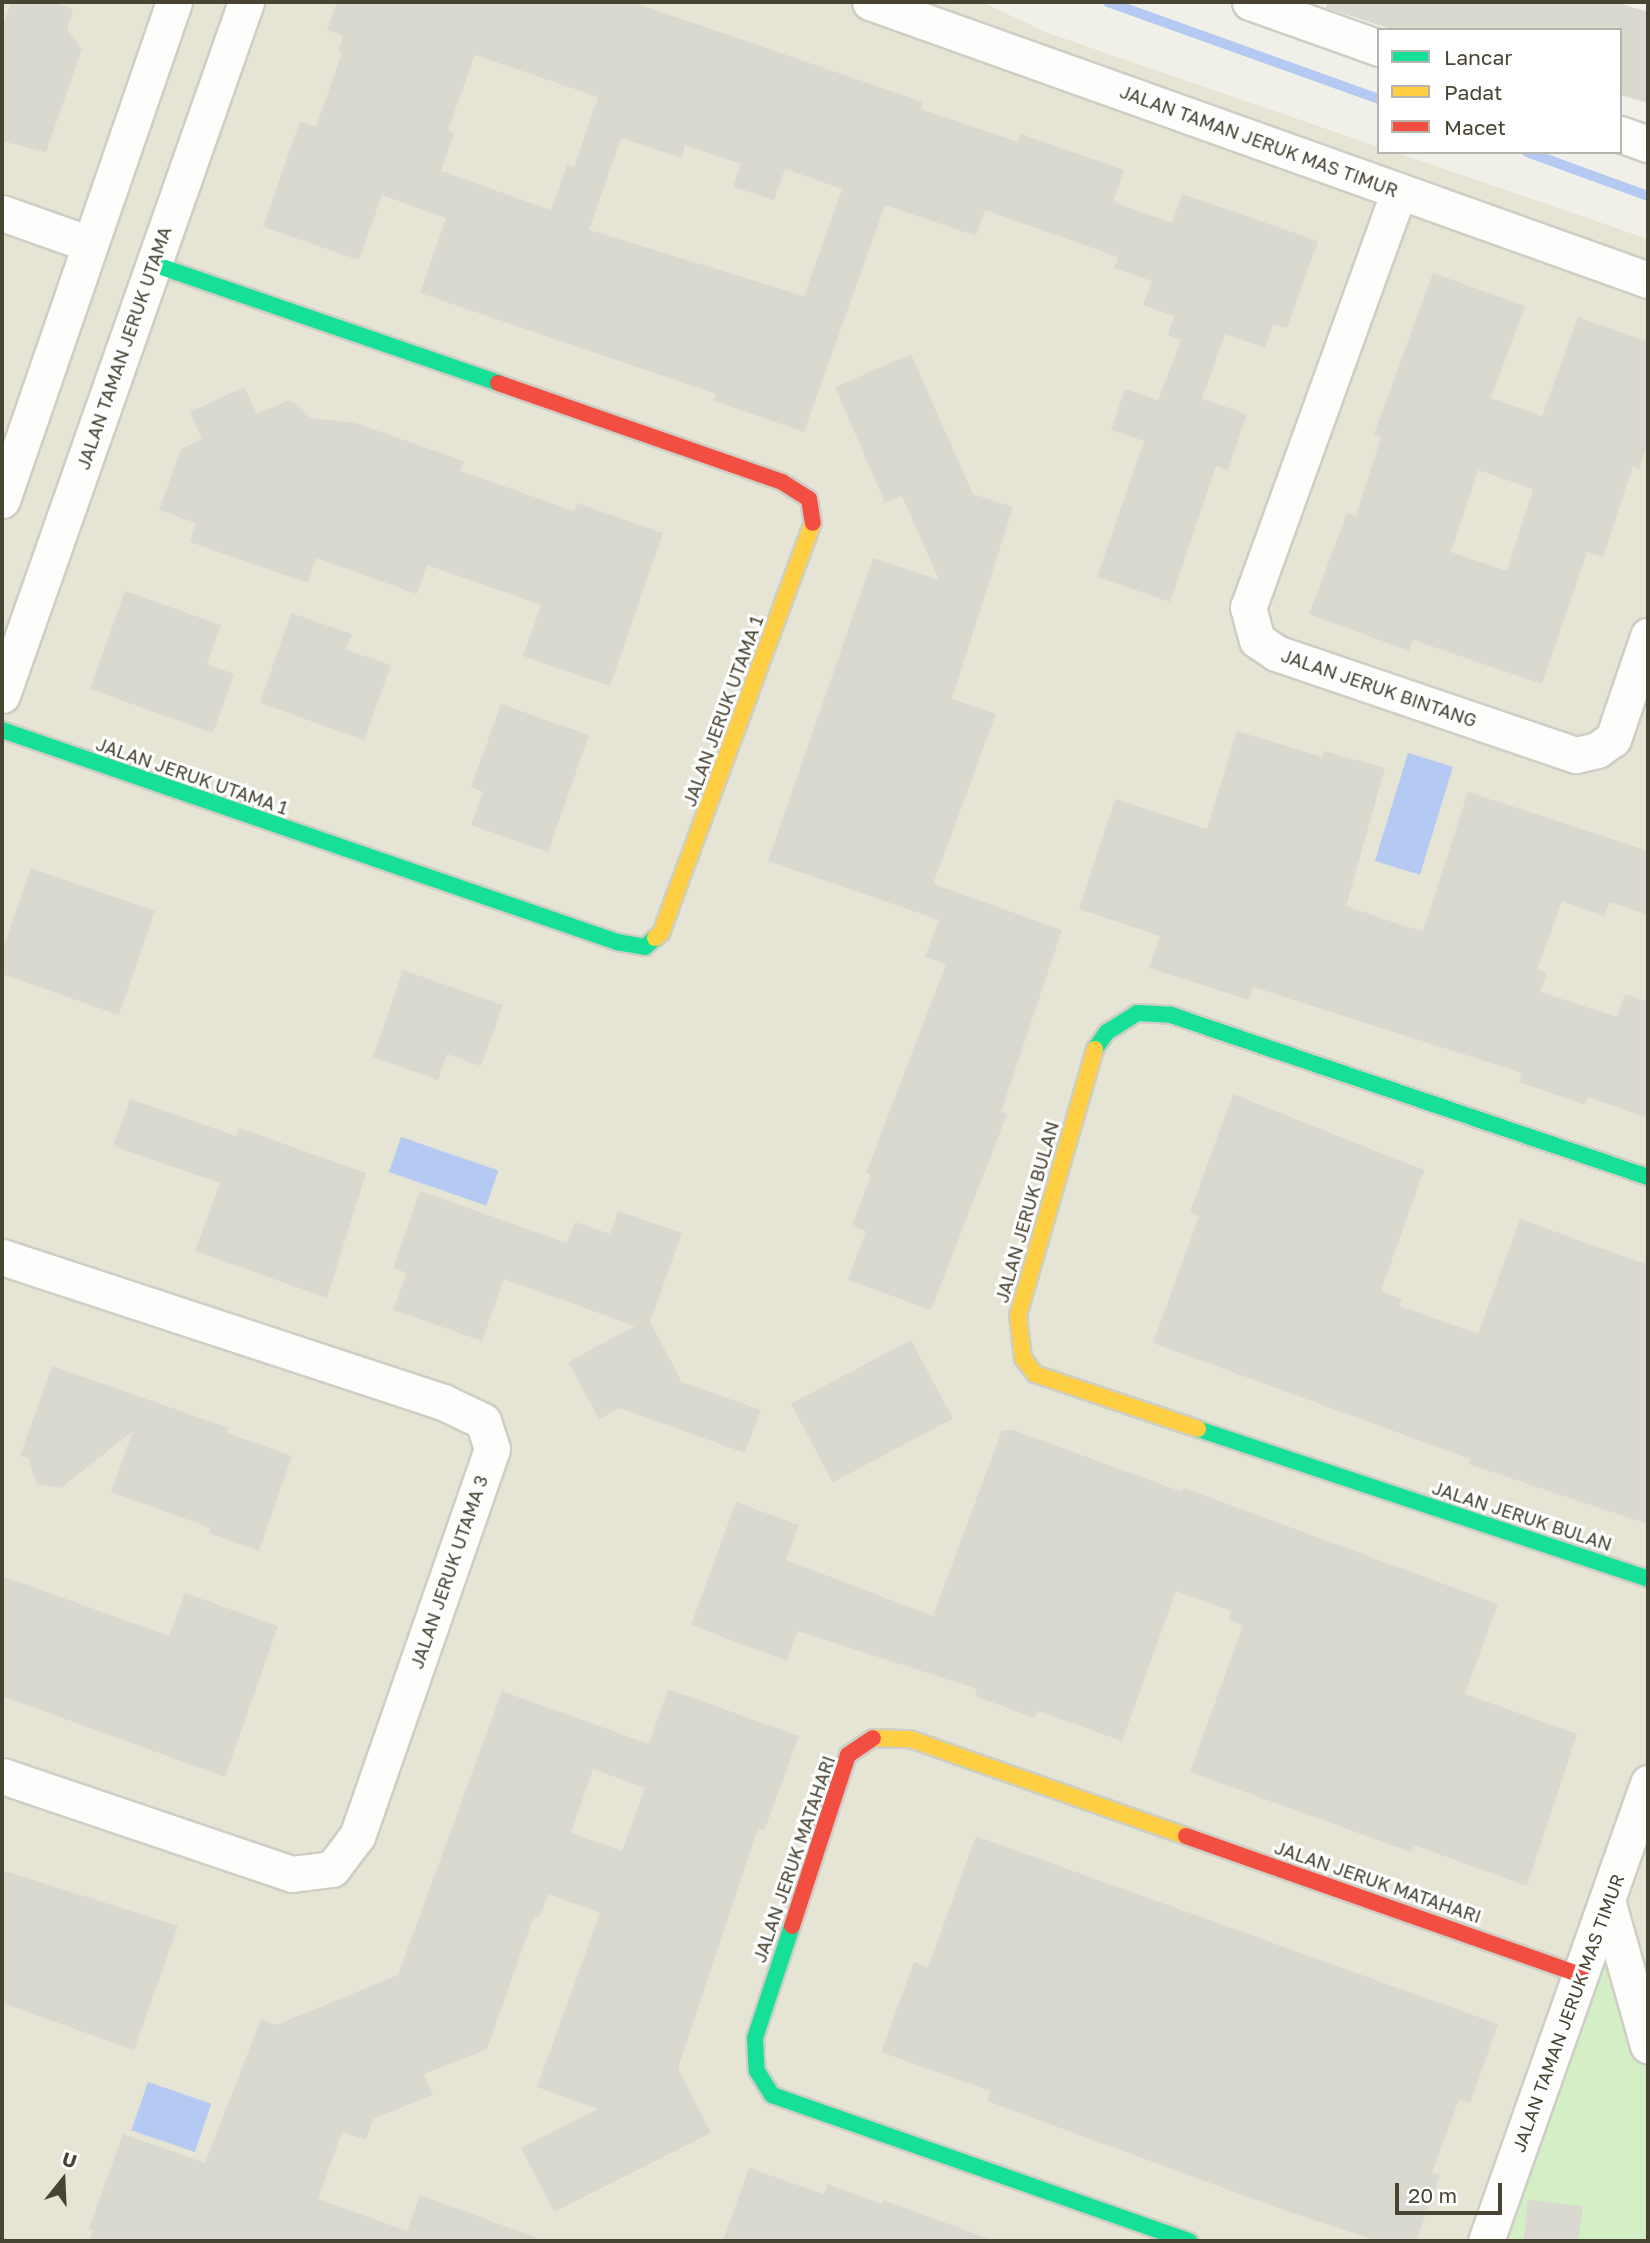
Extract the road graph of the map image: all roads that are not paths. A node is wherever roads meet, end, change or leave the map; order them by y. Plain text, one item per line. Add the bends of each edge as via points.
1 (174, 2) edge
2 (246, 2) edge
3 (870, 2) edge
4 (1250, 2) edge
5 (1377, 47) edge
6 (1622, 135) edge
7 (1648, 144) edge
8 (1399, 191) junction
9 (2, 213) edge
10 (90, 244) junction
11 (153, 264) junction
12 (1648, 279) edge
13 (2, 500) edge
14 (1648, 636) edge
15 (2, 695) edge
16 (2, 730) edge
17 (1648, 1177) edge
18 (2, 1257) edge
19 (1648, 1579) edge
20 (2, 1776) edge
21 (1648, 1783) edge
22 (1608, 1904) junction
23 (1583, 1976) junction
24 (1648, 2045) edge
25 (1189, 2241) edge
26 (1486, 2241) edge

1 - 10 street
2 - 11 street, JALAN TAMAN JERUK UTAMA
3 - 8 street, JALAN TAMAN JERUK MAS TIMUR
4 - 5 street
6 - 7 street
8 - 12 street, JALAN TAMAN JERUK MAS TIMUR
8 - 14 street, JALAN JERUK BINTANG via 1248,607 1257,640 1276,653 1576,755 1597,750 1613,739
9 - 10 street
10 - 13 street
11 - 15 street, JALAN TAMAN JERUK UTAMA
11 - 16 street, JALAN JERUK UTAMA 1 via 782,482 809,499 814,521 661,933 645,947 617,942
17 - 19 street, JALAN JERUK BULAN via 1171,1015 1137,1013 1107,1032 1091,1055 1018,1315 1023,1358 1035,1374
18 - 20 street, JALAN JERUK UTAMA 3 via 443,1402 483,1421 492,1449 357,1836 332,1869 292,1874
21 - 22 street, JALAN TAMAN JERUK MAS TIMUR
22 - 23 street, JALAN TAMAN JERUK MAS TIMUR
22 - 24 street
23 - 25 street, JALAN JERUK MATAHARI via 910,1739 878,1736 863,1742 848,1755 755,2038 757,2071 772,2095
23 - 26 street, JALAN TAMAN JERUK MAS TIMUR

